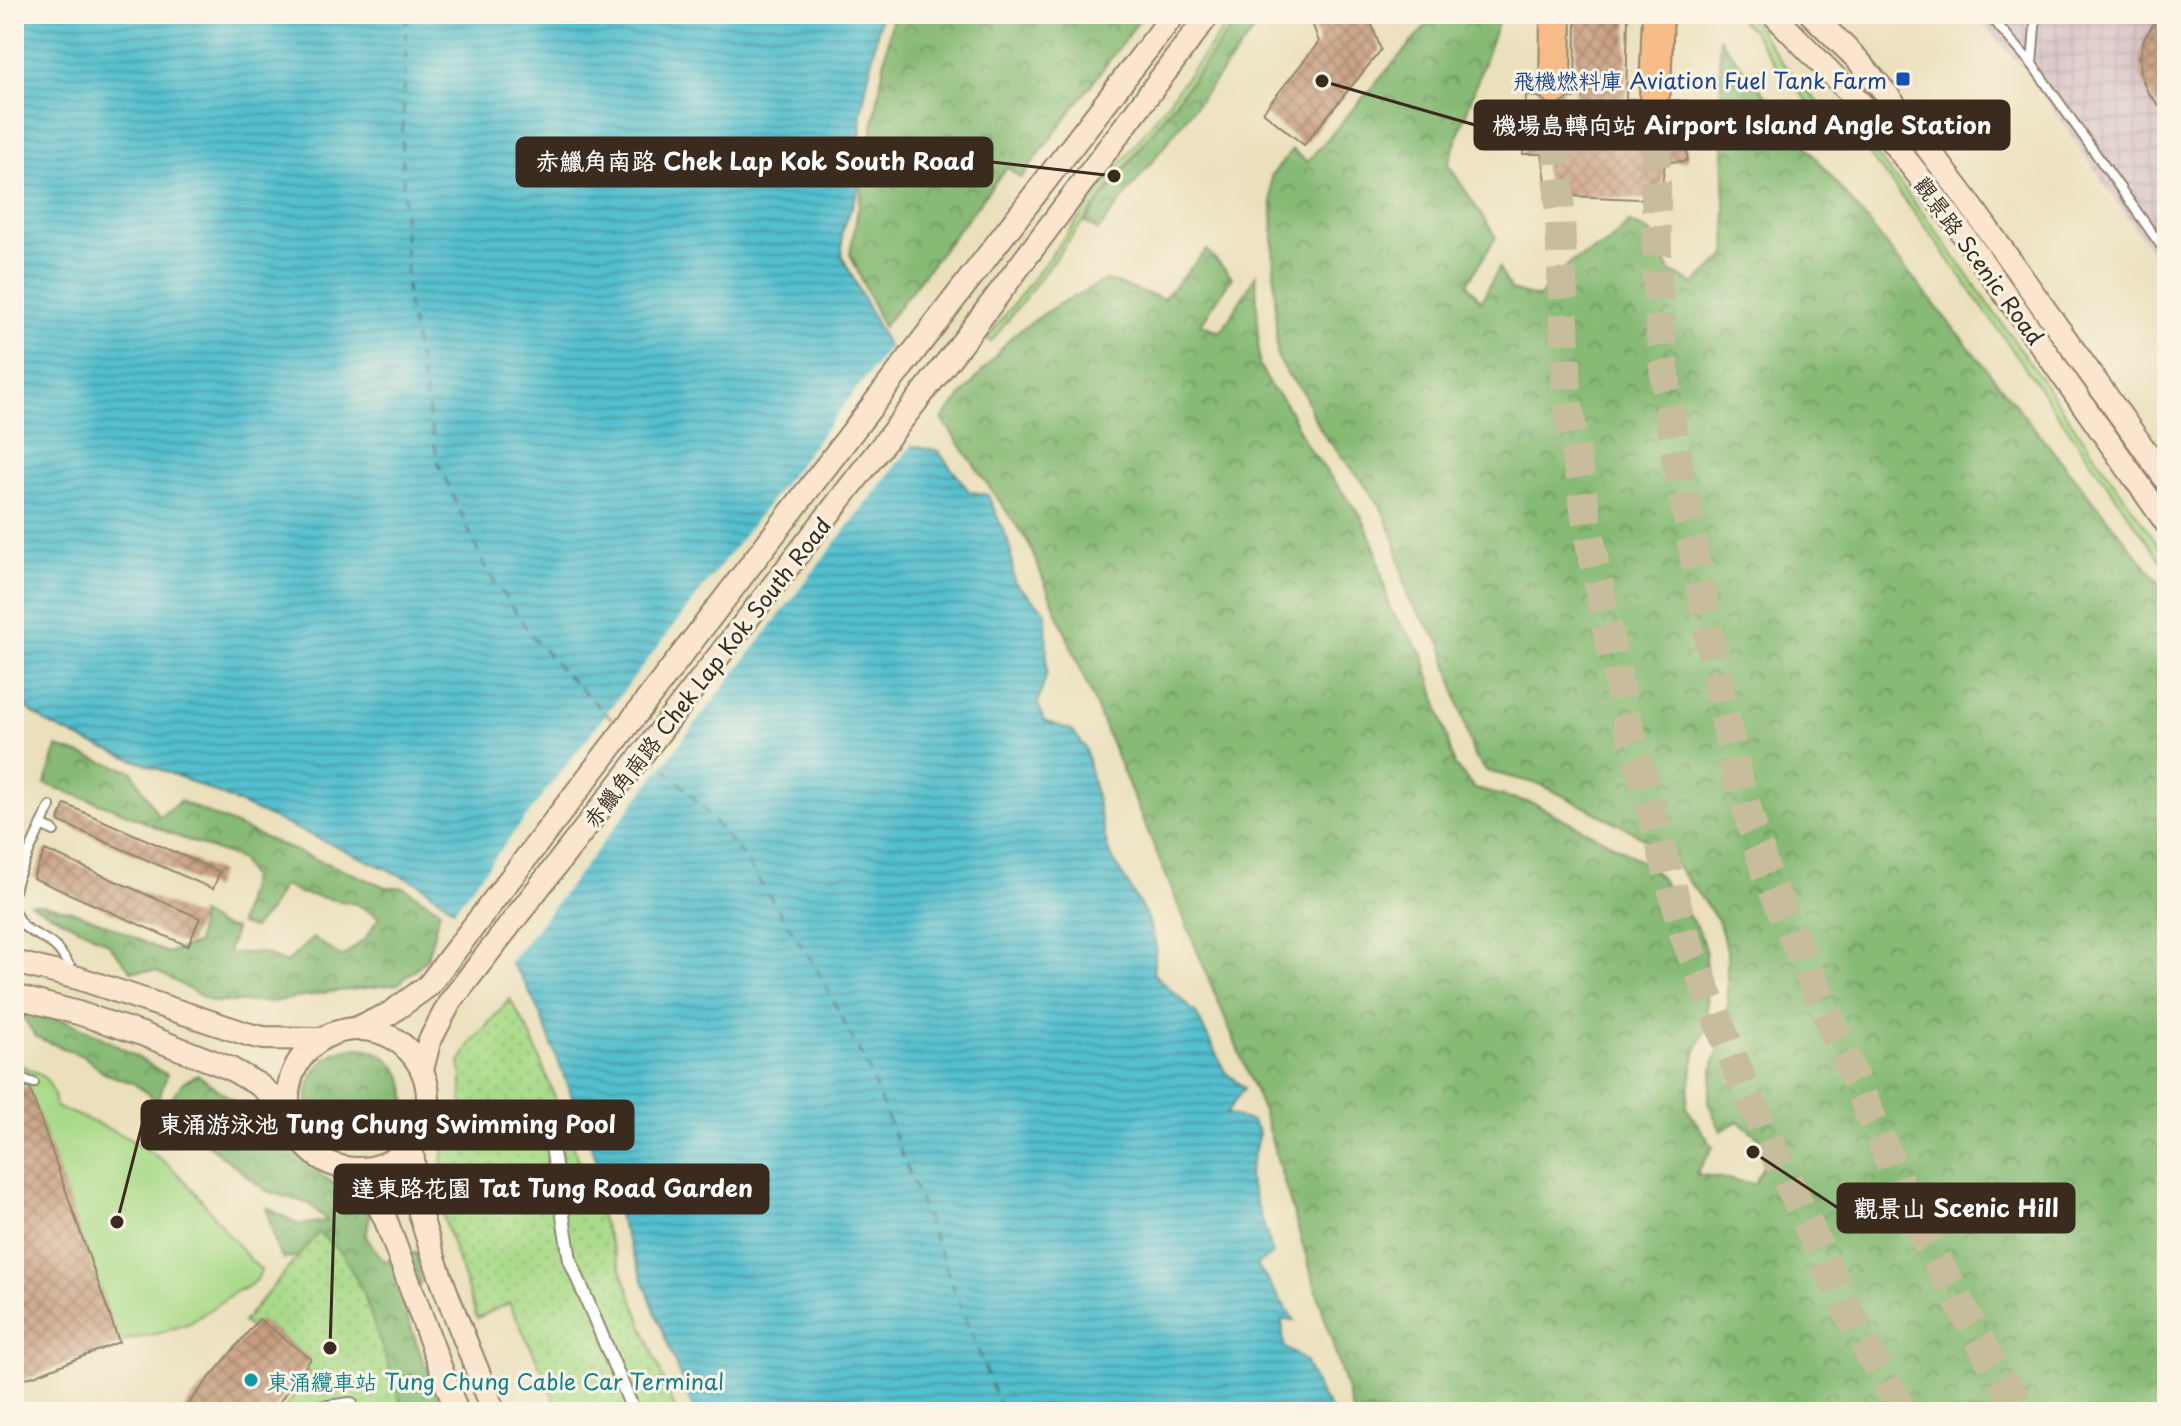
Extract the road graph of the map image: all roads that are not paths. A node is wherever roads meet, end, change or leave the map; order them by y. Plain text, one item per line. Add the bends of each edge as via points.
1 (1174, 14) edge
2 (1209, 14) edge
3 (1556, 14) edge
4 (1773, 14) edge
5 (1811, 14) edge
6 (1988, 14) edge
7 (2036, 14) edge
8 (1657, 16) edge
9 (2032, 64) junction
10 (1555, 89) tunnel mouth
11 (1655, 91) tunnel mouth
12 (2167, 254) edge
13 (2167, 481) edge
14 (2167, 524) edge
15 (50, 806) dead end
16 (41, 825) junction
17 (54, 831) dead end
18 (16, 881) edge
19 (14, 891) edge
20 (14, 910) edge
21 (14, 962) edge
22 (78, 978) junction
23 (14, 996) edge
24 (357, 1028) junction
25 (321, 1039) junction
26 (422, 1070) junction
27 (14, 1076) edge
28 (34, 1083) dead end
29 (288, 1110) junction
30 (551, 1140) dead end
31 (411, 1145) junction
32 (359, 1170) junction
33 (351, 1404) dead end
34 (311, 1412) edge
35 (457, 1412) edge
36 (494, 1412) edge
37 (634, 1412) edge

1 - 24 main road, 赤鱲角南路 Chek Lap Kok South Road via 428,986 389,1014
2 - 26 main road, 赤鱲角南路 Chek Lap Kok South Road via 964,340 450,1002 429,1042
3 - 10 highway
4 - 14 main road, 觀景路 Scenic Road via 1867,110 1948,213
5 - 13 main road, 觀景路 Scenic Road via 1875,81 1940,164
6 - 9 lane
7 - 9 lane
8 - 11 highway
9 - 12 lane
15 - 16 lane
16 - 17 lane
16 - 18 lane
18 - 19 lane
20 - 22 lane via 24,928 58,949
21 - 22 main road
22 - 25 main road via 250,1035
23 - 29 main road via 142,1034 229,1068
24 - 25 main road
24 - 26 main road via 402,1044
25 - 29 main road via 294,1069
26 - 31 main road via 428,1105
27 - 28 lane
29 - 32 main road via 296,1134 312,1153 334,1166
30 - 37 street via 570,1260
31 - 32 main road via 388,1163
31 - 36 main road via 419,1210
32 - 35 main road via 385,1218
33 - 34 street

